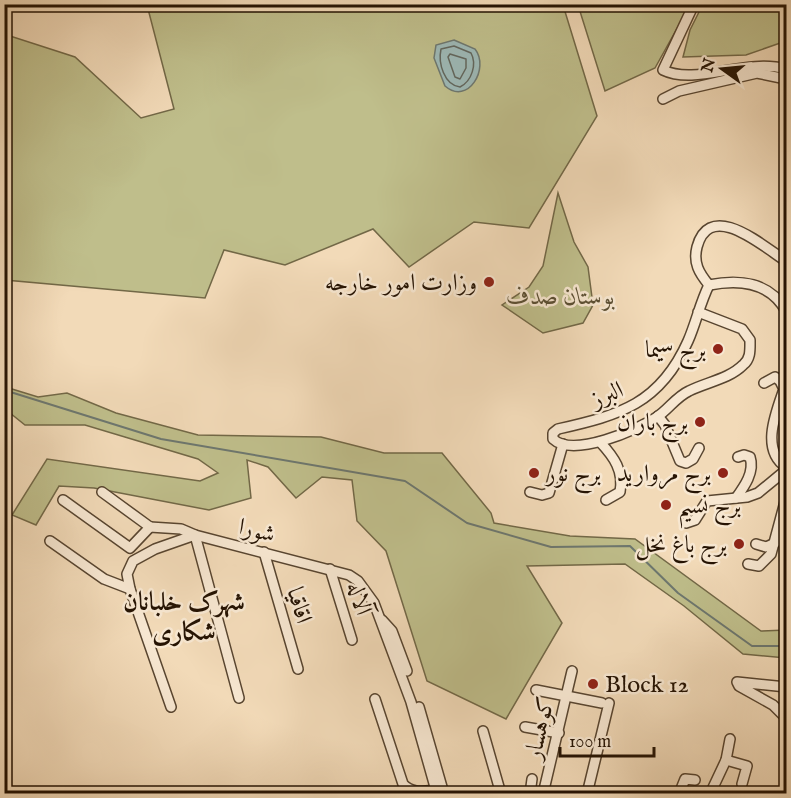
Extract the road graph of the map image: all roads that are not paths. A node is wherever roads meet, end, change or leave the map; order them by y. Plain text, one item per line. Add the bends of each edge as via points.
1 (694, 4) edge
2 (786, 69) edge
3 (786, 79) edge
4 (663, 99) dead end
5 (786, 261) edge
6 (709, 285) junction
7 (786, 311) edge
8 (698, 312) junction
9 (764, 383) dead end
10 (657, 416) junction
11 (600, 442) junction
12 (563, 444) junction
13 (699, 448) dead end
14 (738, 457) dead end
15 (786, 469) edge
16 (102, 492) dead end
17 (530, 492) dead end
18 (736, 498) junction
19 (786, 498) edge
20 (63, 500) dead end
21 (606, 500) dead end
22 (686, 523) dead end
23 (150, 527) junction
24 (195, 535) junction
25 (50, 542) dead end
26 (775, 543) junction
27 (756, 544) dead end
28 (264, 552) junction
29 (748, 564) dead end
30 (330, 569) junction
31 (130, 589) junction
32 (352, 640) dead end
33 (298, 669) dead end
34 (572, 671) dead end
35 (786, 688) edge
36 (536, 690) dead end
37 (239, 698) dead end
38 (567, 698) junction
39 (375, 699) dead end
40 (171, 707) dead end
41 (786, 718) edge
42 (525, 727) dead end
43 (483, 731) dead end
44 (559, 734) junction
45 (730, 739) dead end
46 (726, 760) junction
47 (531, 779) dead end
48 (695, 780) dead end
49 (742, 784) dead end
50 (439, 792) edge
51 (501, 794) edge
52 (530, 794) edge
53 (543, 794) edge
54 (587, 794) edge
55 (679, 794) edge
56 (710, 794) edge

1 - 2 street via 663,70 676,76 754,64
3 - 4 street via 757,74 679,91
5 - 6 street via 743,232 717,226 699,240 696,254 695,264
6 - 7 street via 744,282 760,287 782,302
6 - 8 street, البرز
8 - 10 street via 742,329 750,340 750,355 731,375 687,391
8 - 12 street, البرز via 682,354 656,390 622,413 558,429 553,439
9 - 15 street via 775,377 784,389 775,414 772,442
10 - 11 street
10 - 13 street via 665,425 680,461 693,459
11 - 12 street
11 - 21 street via 614,458 622,484 620,492
12 - 17 street via 549,493
14 - 18 street via 750,457 752,464
15 - 18 street via 758,493
16 - 23 street
18 - 22 street via 711,499 696,520
19 - 26 street
20 - 23 street via 130,548
23 - 24 street, شورا via 181,529
24 - 28 street, شورا
24 - 31 street via 133,561 127,574
24 - 37 street
25 - 31 street via 104,579
26 - 27 street via 766,547
26 - 29 street via 766,561 759,566
28 - 30 street, شورا
28 - 33 street, اقاقیا
30 - 32 street, آلاله
30 - 50 street, شورا via 358,581 375,603
31 - 40 street
34 - 38 street, کوهسار
35 - 41 street via 737,682
36 - 38 street
38 - 44 street, کوهسار
38 - 54 street via 606,703
39 - 50 street via 403,784 417,792
42 - 44 street
43 - 51 street
44 - 53 street, کوهسار
45 - 46 street
46 - 49 street via 747,766
46 - 56 street
47 - 52 street
48 - 55 street via 685,779

